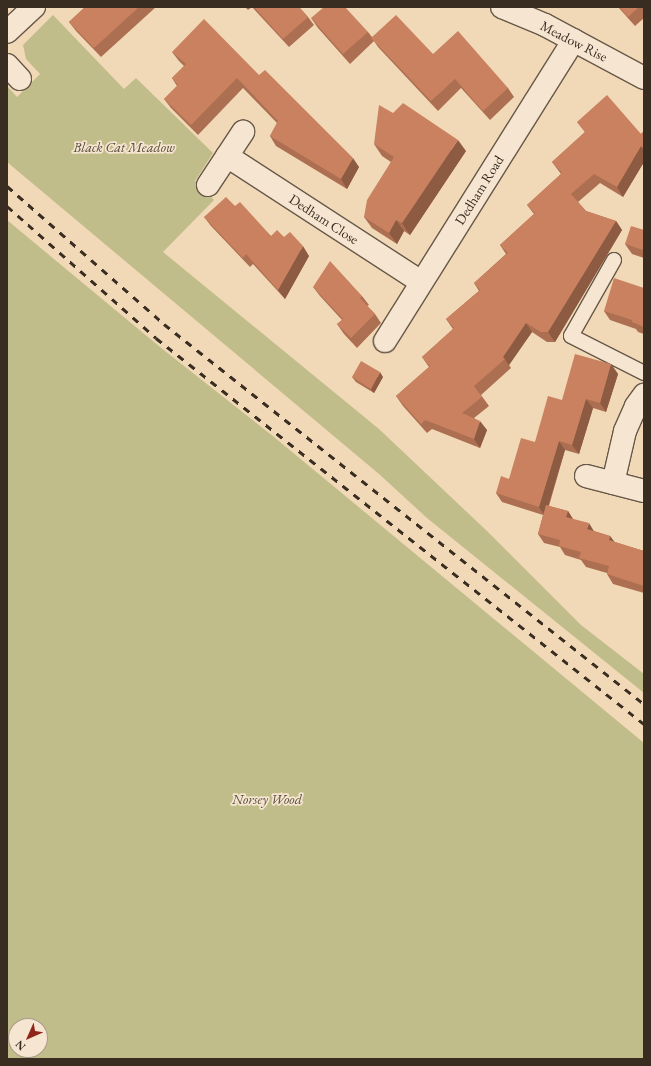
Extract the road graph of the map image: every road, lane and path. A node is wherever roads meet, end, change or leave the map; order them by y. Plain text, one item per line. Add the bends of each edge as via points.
1 (34, 7) edge
2 (502, 7) edge
3 (7, 32) edge
4 (574, 40) junction
5 (644, 78) edge
6 (242, 132) dead end
7 (227, 156) junction
8 (208, 185) dead end
9 (614, 260) dead end
10 (420, 282) junction
11 (385, 341) dead end
12 (644, 373) edge
13 (644, 395) edge
14 (586, 476) dead end
15 (613, 483) junction
16 (644, 491) edge

1 - 3 street
2 - 4 street, Meadow Rise
4 - 5 street, Meadow Rise
4 - 10 street, Dedham Road
6 - 7 street
7 - 8 street
7 - 10 street, Dedham Close
9 - 12 lane via 571,336
10 - 11 street, Dedham Road
13 - 15 street via 625,431
14 - 15 street
15 - 16 street

